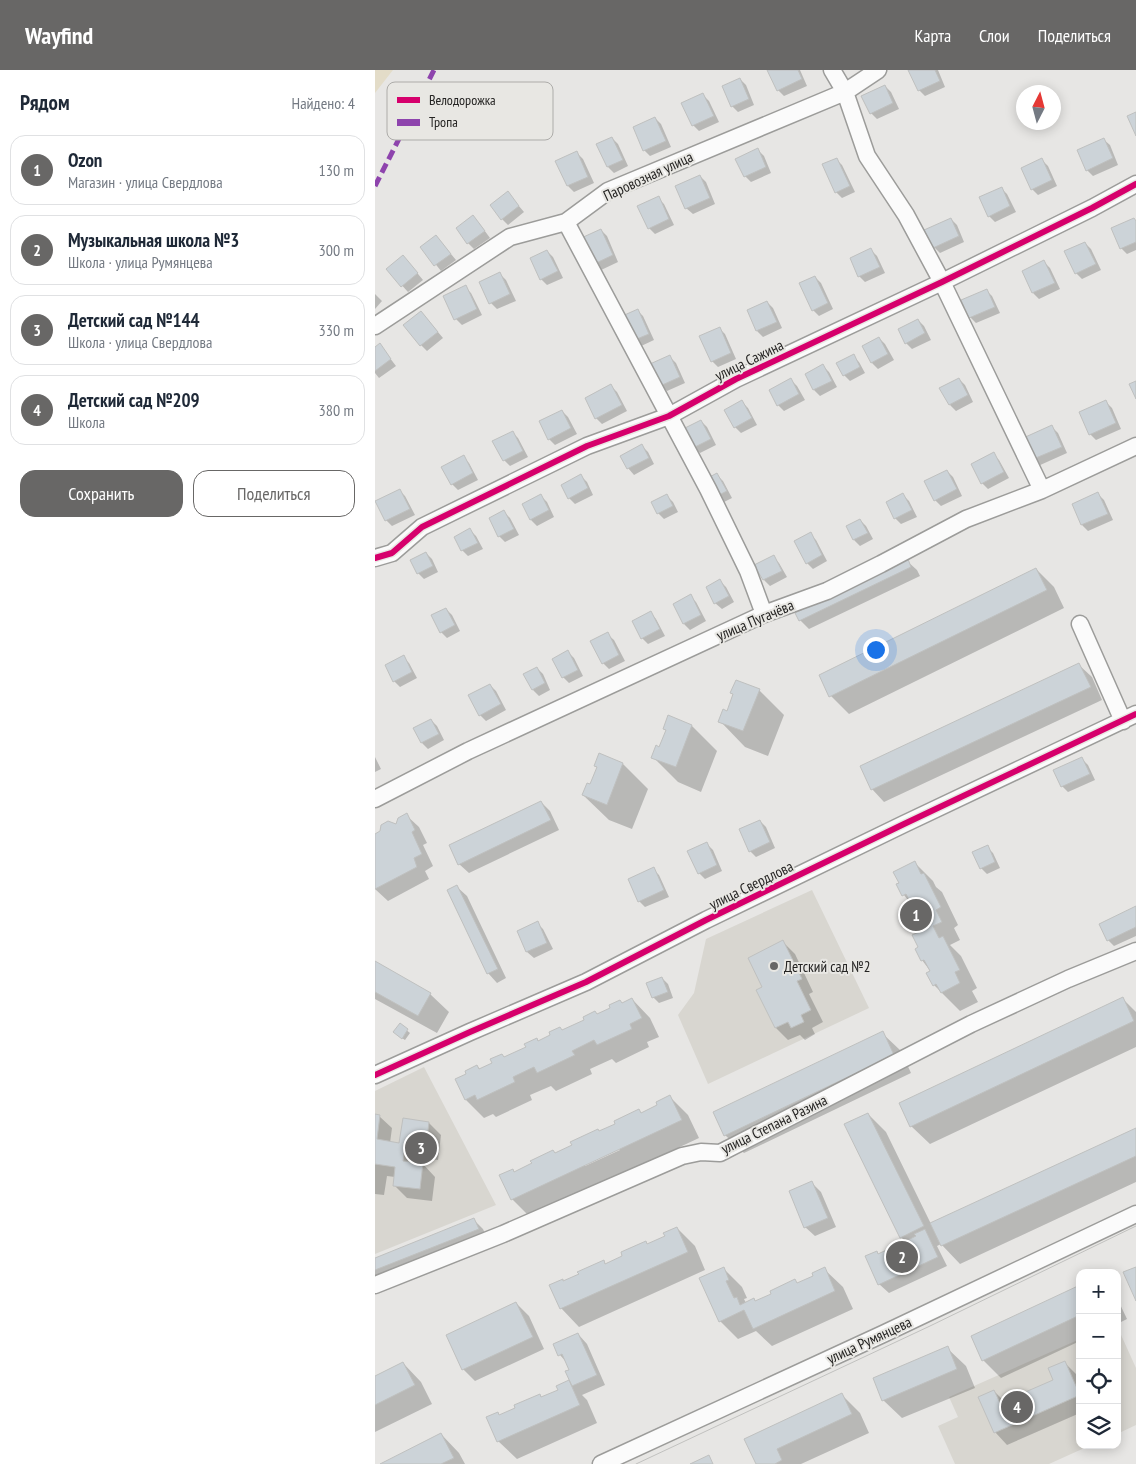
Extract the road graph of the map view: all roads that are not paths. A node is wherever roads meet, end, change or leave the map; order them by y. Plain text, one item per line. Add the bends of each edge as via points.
1 (832, 70) edge
2 (878, 70) edge
3 (845, 92) junction
4 (1136, 184) edge
5 (566, 222) junction
6 (942, 282) junction
7 (375, 326) edge
8 (669, 416) junction
9 (1136, 446) edge
10 (1042, 490) junction
11 (375, 558) edge
12 (764, 614) junction
13 (1080, 624) dead end
14 (1130, 718) edge
15 (375, 798) edge
16 (1136, 951) edge
17 (375, 1075) edge
18 (1136, 1214) edge
19 (375, 1285) edge
20 (601, 1464) edge

1 - 3 street
2 - 3 street, Паровозная улица
3 - 5 street, Паровозная улица via 608,191
3 - 6 street via 867,156 906,215
4 - 6 street, улица Сажина
5 - 7 street, Паровозная улица via 510,237
5 - 8 street
6 - 8 street, улица Сажина via 736,379
6 - 10 street
8 - 11 street, улица Сажина via 587,446 422,527 392,553
8 - 12 street via 748,571
9 - 10 street, улица Пугачёва
10 - 12 street, улица Пугачёва via 966,519 827,592
12 - 15 street, улица Пугачёва via 468,751
13 - 14 street
14 - 17 street, улица Свердлова via 706,920 586,982
16 - 19 street, улица Степана Разина via 971,1024 720,1154 701,1152 681,1156 503,1234
18 - 20 street, улица Румянцева

